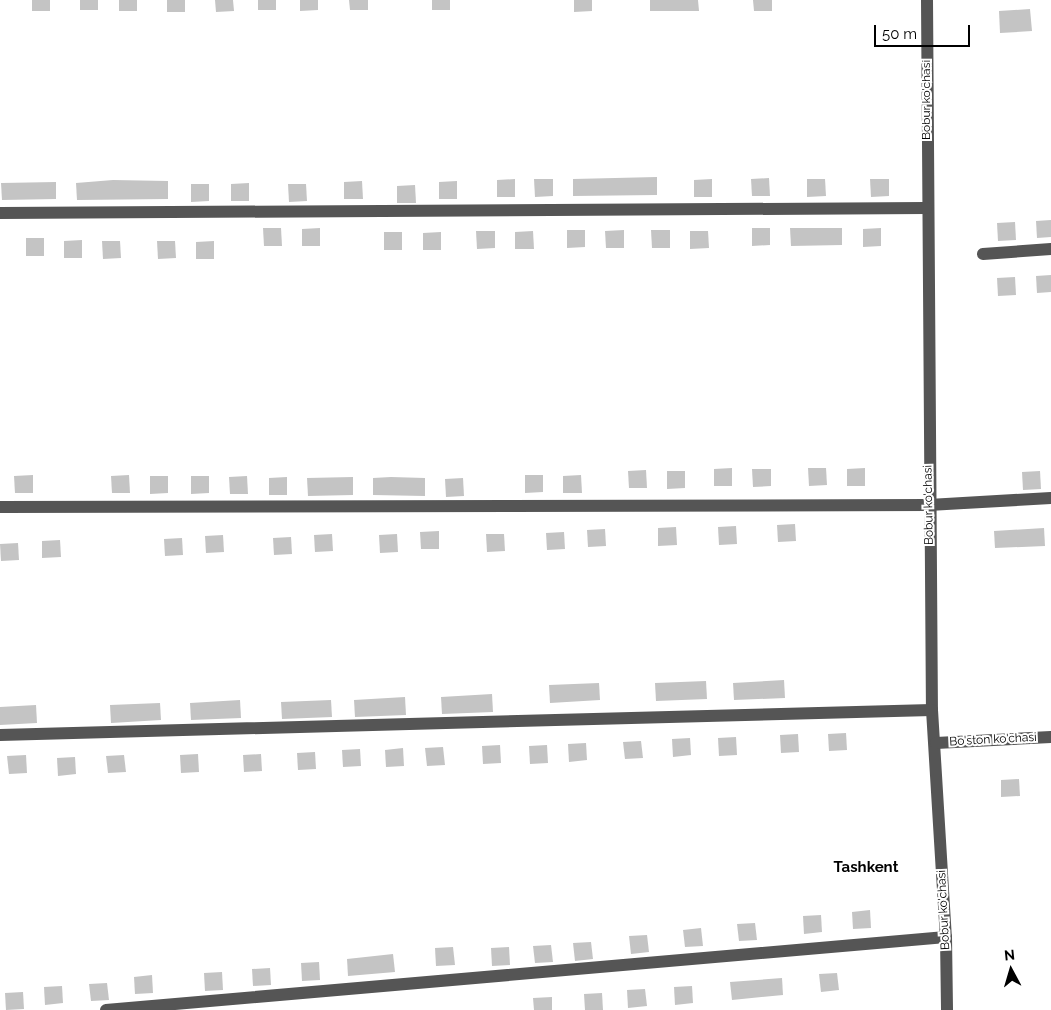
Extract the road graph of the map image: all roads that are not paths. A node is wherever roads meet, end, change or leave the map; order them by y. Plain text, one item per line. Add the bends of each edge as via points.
1 (927, 0) edge
2 (926, 208) junction
3 (0, 213) edge
4 (1051, 249) edge
5 (983, 254) dead end
6 (1051, 498) edge
7 (929, 505) junction
8 (0, 507) edge
9 (932, 710) junction
10 (0, 735) edge
11 (1051, 737) edge
12 (936, 743) junction
13 (946, 937) junction
14 (106, 1010) edge
15 (947, 1010) edge

1 - 2 street, Bobur ko'chasi
2 - 3 street
2 - 7 street, Bobur ko'chasi
4 - 5 street
6 - 7 street
7 - 8 street
7 - 9 street, Bobur ko'chasi
9 - 10 street
9 - 12 street, Bobur ko'chasi
11 - 12 street, Bo'ston ko'chasi
12 - 13 street, Bobur ko'chasi
13 - 14 street
13 - 15 street, Bobur ko'chasi

